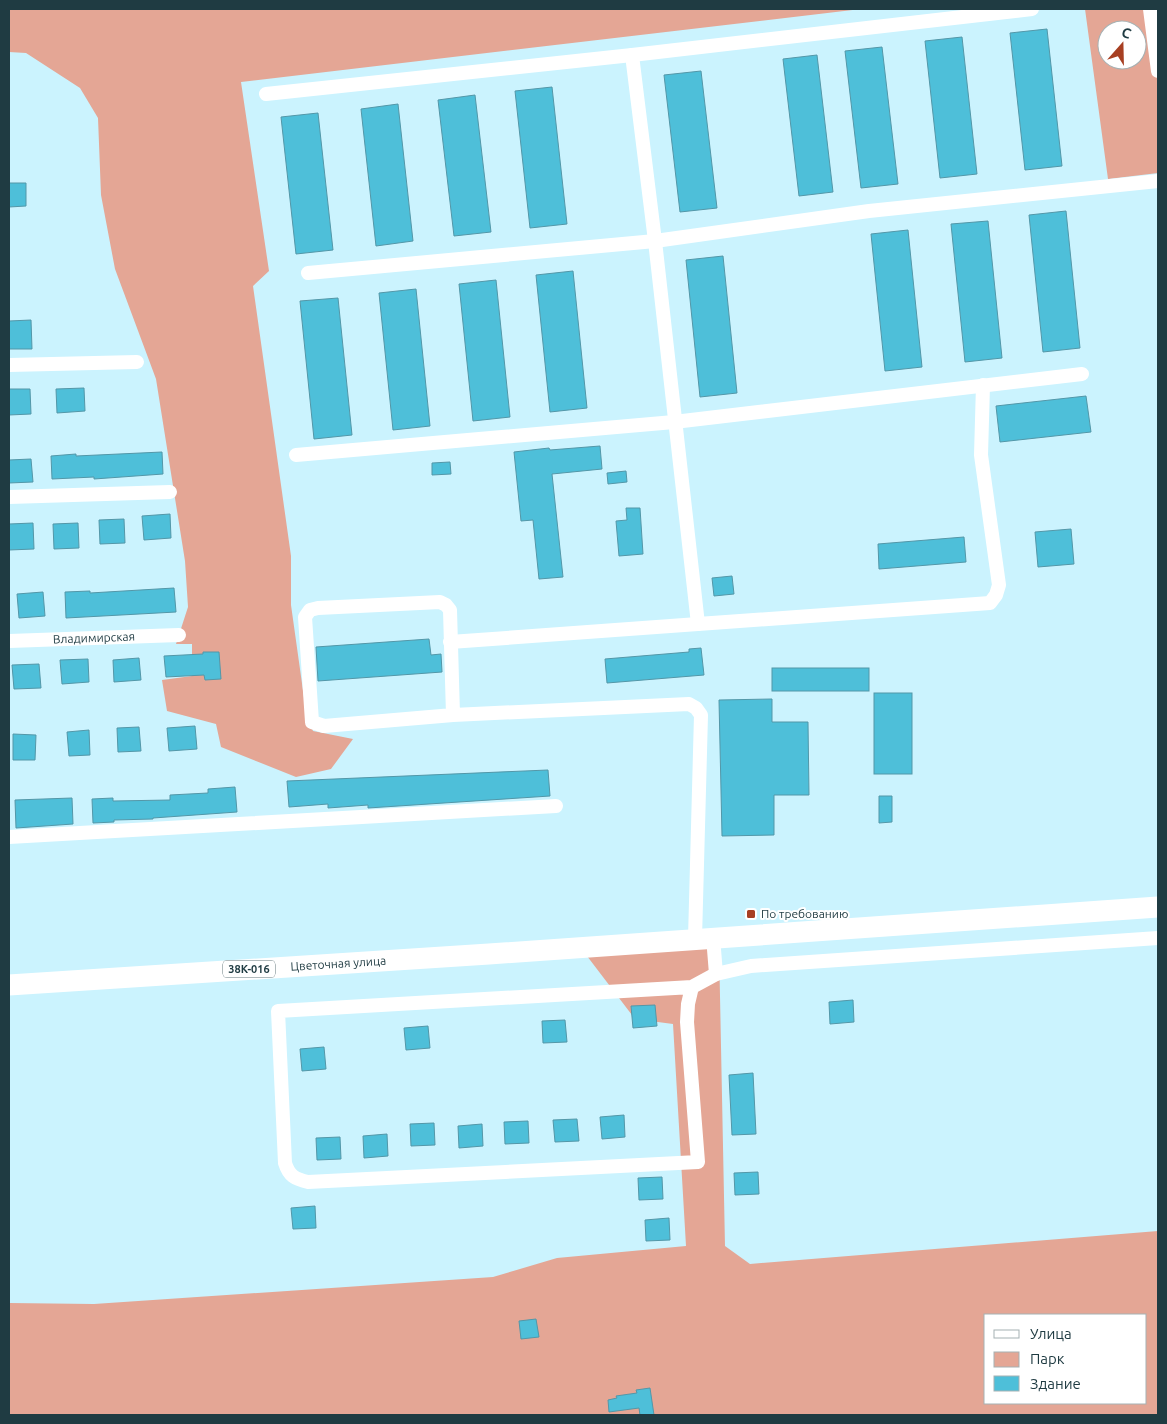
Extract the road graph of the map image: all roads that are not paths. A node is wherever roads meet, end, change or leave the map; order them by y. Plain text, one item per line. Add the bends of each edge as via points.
1 (1032, 9) edge
2 (1150, 9) edge
3 (632, 55) junction
4 (1158, 71) edge
5 (266, 94) dead end
6 (1158, 180) edge
7 (655, 241) junction
8 (308, 274) dead end
9 (137, 362) dead end
10 (9, 365) edge
11 (1082, 374) dead end
12 (983, 385) junction
13 (674, 422) junction
14 (296, 455) dead end
15 (170, 492) dead end
16 (9, 497) edge
17 (698, 624) junction
18 (179, 635) dead end
19 (9, 641) edge
20 (450, 642) junction
21 (453, 714) junction
22 (556, 806) dead end
23 (9, 837) edge
24 (1158, 907) edge
25 (704, 938) junction
26 (1158, 938) edge
27 (716, 974) junction
28 (9, 985) edge
29 (692, 987) junction

1 - 3 street
2 - 4 street
3 - 5 street
3 - 7 street
6 - 7 street via 869,211
7 - 8 street
7 - 13 street
9 - 10 street
11 - 12 street
12 - 13 street
12 - 17 street via 981,455 999,585 990,603
13 - 14 street
13 - 17 street
15 - 16 street
17 - 20 street
18 - 19 street, Владимирская
20 - 21 street
20 - 21 street via 450,610 440,602 318,608 310,610 305,617 312,722 324,726
21 - 25 street via 689,704 696,708 701,715
22 - 23 street
24 - 25 main road, 38К-016
25 - 27 street
25 - 28 main road, Цветочная улица / 38К-016
26 - 27 street via 751,966
27 - 29 street
29 - 29 street via 687,1022 698,1162 308,1182 296,1179 288,1172 278,1011

